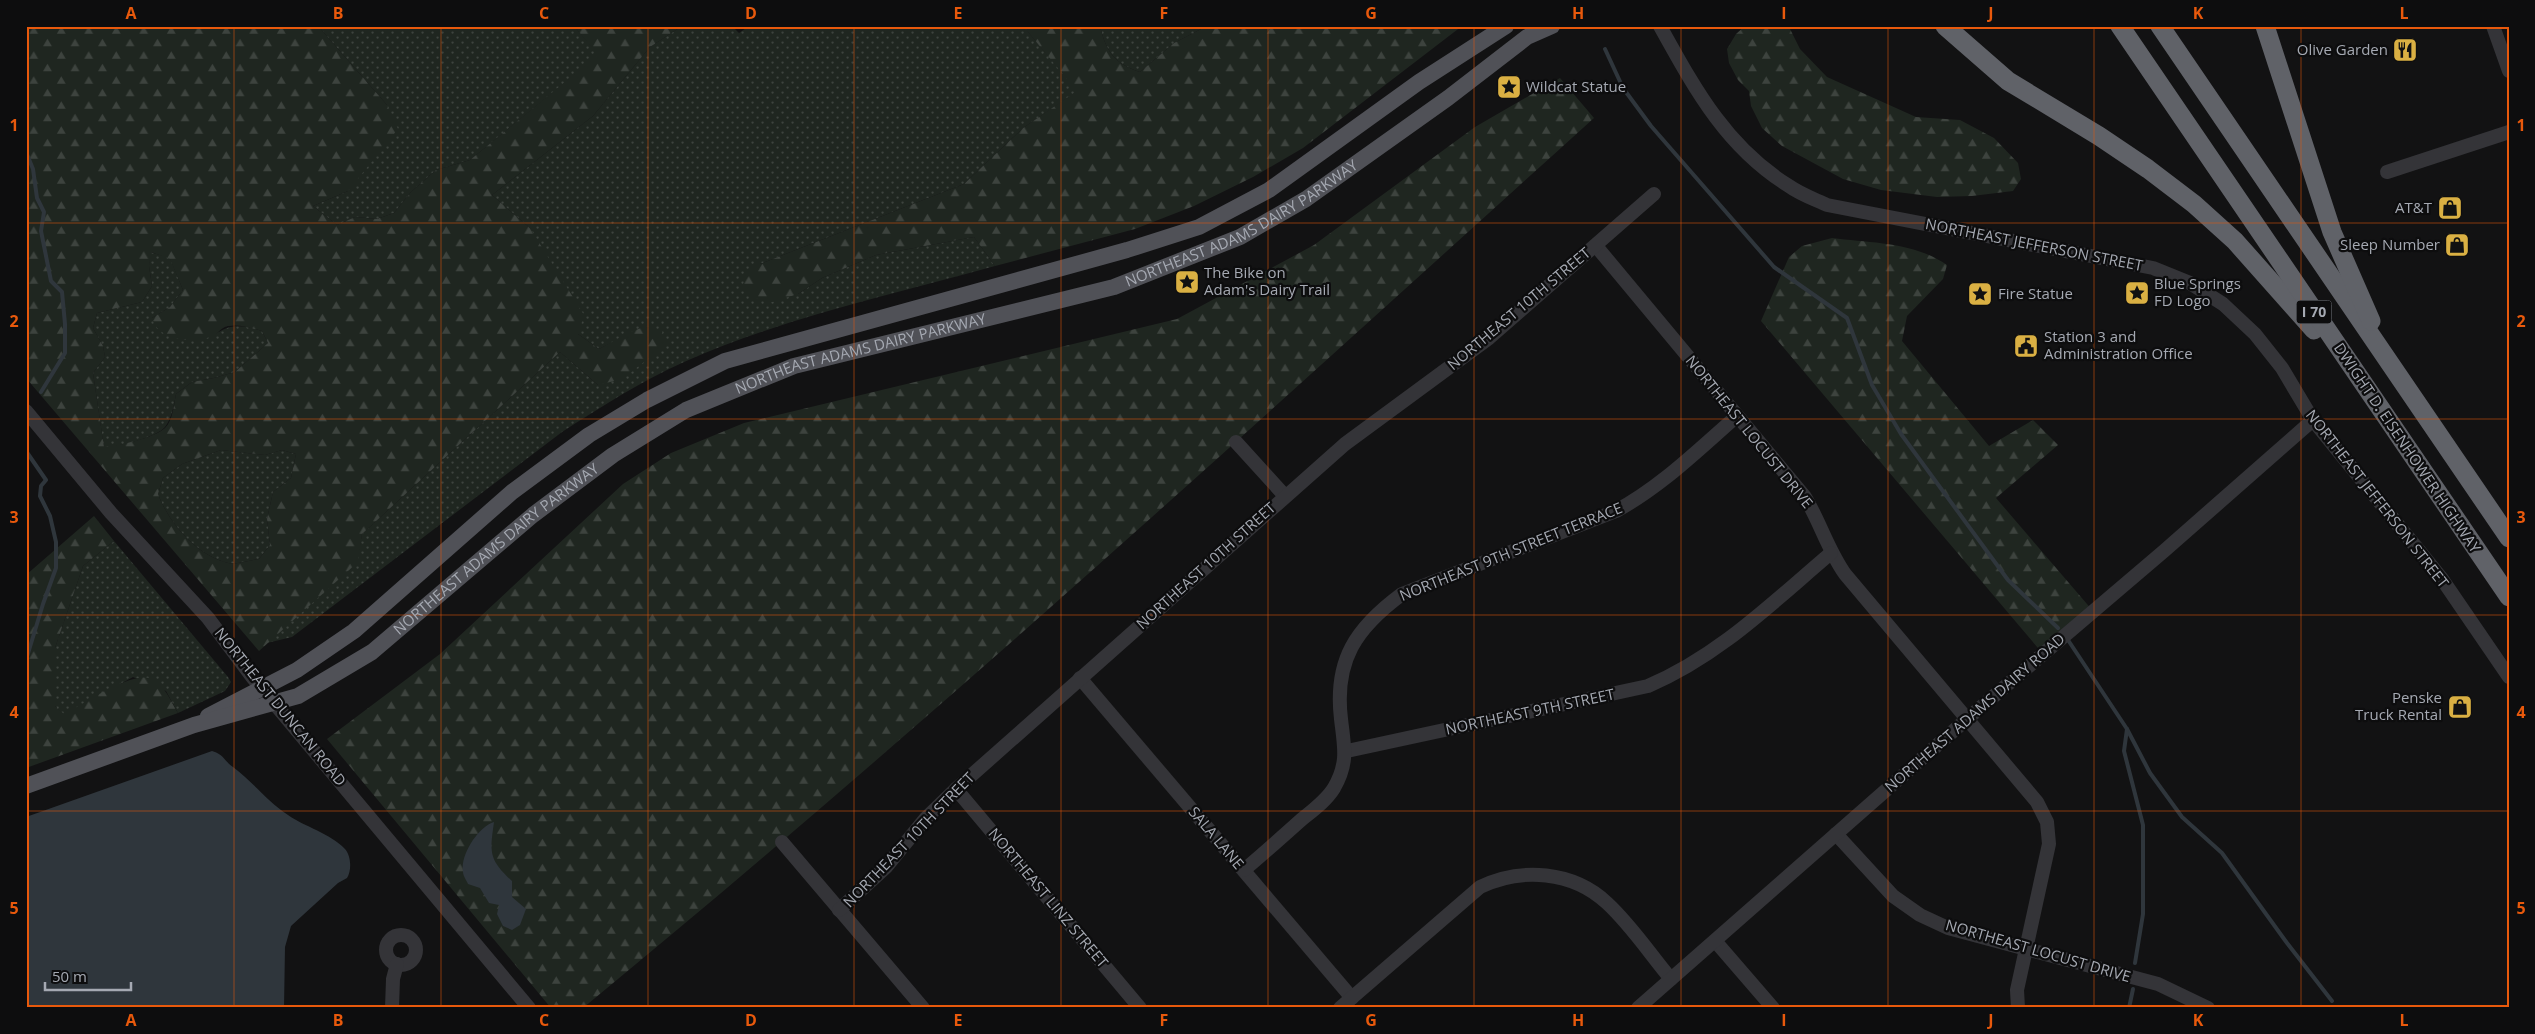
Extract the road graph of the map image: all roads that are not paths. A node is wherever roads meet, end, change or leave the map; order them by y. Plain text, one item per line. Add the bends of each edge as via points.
1 (1506, 26) edge
2 (1552, 26) edge
3 (1660, 26) edge
4 (1945, 26) edge
5 (2120, 26) edge
6 (2160, 26) edge
7 (2265, 26) edge
8 (2493, 26) edge
9 (2509, 71) edge
10 (2509, 132) edge
11 (2387, 172) dead end
12 (1654, 194) dead end
13 (1596, 246) junction
14 (2388, 361) junction
15 (2377, 404) junction
16 (26, 411) edge
17 (1737, 416) junction
18 (2313, 420) junction
19 (1236, 442) dead end
20 (1285, 496) junction
21 (2509, 538) edge
22 (1831, 553) junction
23 (2509, 598) edge
24 (1080, 678) junction
25 (2509, 678) edge
26 (263, 689) junction
27 (275, 703) junction
28 (1967, 719) junction
29 (194, 725) junction
30 (1346, 751) junction
31 (26, 786) edge
32 (956, 789) junction
33 (1836, 834) junction
34 (782, 842) dead end
35 (1244, 870) junction
36 (839, 910) junction
37 (1716, 942) junction
38 (2026, 950) junction
39 (397, 964) dead end
40 (1671, 979) junction
41 (1352, 998) junction
42 (392, 1008) edge
43 (529, 1008) edge
44 (923, 1008) edge
45 (1140, 1008) edge
46 (1340, 1008) edge
47 (1638, 1008) edge
48 (1773, 1008) edge
49 (2018, 1008) edge
50 (2208, 1008) edge

1 - 26 main road, NORTHEAST ADAMS DAIRY PARKWAY via 1420,82 1269,190 1199,227 1127,250 725,361 647,400 589,435 512,492 354,631
2 - 27 main road, NORTHEAST ADAMS DAIRY PARKWAY via 1527,37 1306,199 1240,237 1114,287 794,366 686,410 614,455 533,515 372,652 298,696
3 - 18 street, NORTHEAST JEFFERSON STREET via 1724,131 1756,163 1789,187 1827,205 2153,268 2190,282 2223,304 2255,334 2282,368
4 - 15 highway via 2008,81 2099,136 2194,204 2260,268
5 - 15 highway, DWIGHT D. EISENHOWER HIGHWAY / I 70
6 - 14 highway, I 70
7 - 14 highway via 2332,232
8 - 9 street
10 - 11 street
12 - 13 street, NORTHEAST 10TH STREET
13 - 17 street, NORTHEAST LOCUST DRIVE
13 - 20 street, NORTHEAST 10TH STREET via 1489,338 1345,444
14 - 21 highway, I 70
15 - 23 highway, DWIGHT D. EISENHOWER HIGHWAY / I 70
16 - 26 street, NORTHEAST DUNCAN ROAD via 111,513 208,618
17 - 22 street, NORTHEAST LOCUST DRIVE via 1805,497
17 - 30 street, NORTHEAST 9TH STREET TERRACE via 1642,498 1402,594 1381,609 1362,628 1344,661 1339,704
18 - 25 street, NORTHEAST JEFFERSON STREET via 2442,580
18 - 28 street, NORTHEAST ADAMS DAIRY ROAD
19 - 20 street
20 - 24 street, NORTHEAST 10TH STREET
22 - 28 street, NORTHEAST LOCUST DRIVE
22 - 30 street, NORTHEAST 9TH STREET via 1724,644 1675,675 1648,686
24 - 32 street, NORTHEAST 10TH STREET
24 - 35 street, SALA LANE
26 - 27 street, NORTHEAST DUNCAN ROAD
26 - 29 main road, NORTHEAST ADAMS DAIRY PARKWAY
27 - 29 main road, NORTHEAST ADAMS DAIRY PARKWAY
27 - 43 street, NORTHEAST DUNCAN ROAD
28 - 33 street, NORTHEAST ADAMS DAIRY ROAD
28 - 38 street, NORTHEAST LOCUST DRIVE via 2037,802 2047,822 2048,844
29 - 31 main road, NORTHEAST ADAMS DAIRY PARKWAY
30 - 35 street via 1333,789 1322,802
32 - 36 street, NORTHEAST 10TH STREET via 926,818 886,867
32 - 45 street, NORTHEAST LINZ STREET
33 - 37 street, NORTHEAST ADAMS DAIRY ROAD
33 - 38 street, NORTHEAST LOCUST DRIVE via 1893,896 1920,915 1948,928
34 - 36 street
35 - 41 street, SALA LANE
36 - 44 street
37 - 40 street, NORTHEAST ADAMS DAIRY ROAD
37 - 48 street
38 - 49 street, NORTHEAST LOCUST DRIVE via 2017,990
38 - 50 street, NORTHEAST LOCUST DRIVE via 2154,983
39 - 42 street
40 - 41 street via 1608,904 1590,890 1568,880 1537,874 1507,877 1480,887
40 - 47 street, NORTHEAST ADAMS DAIRY ROAD
41 - 46 street

